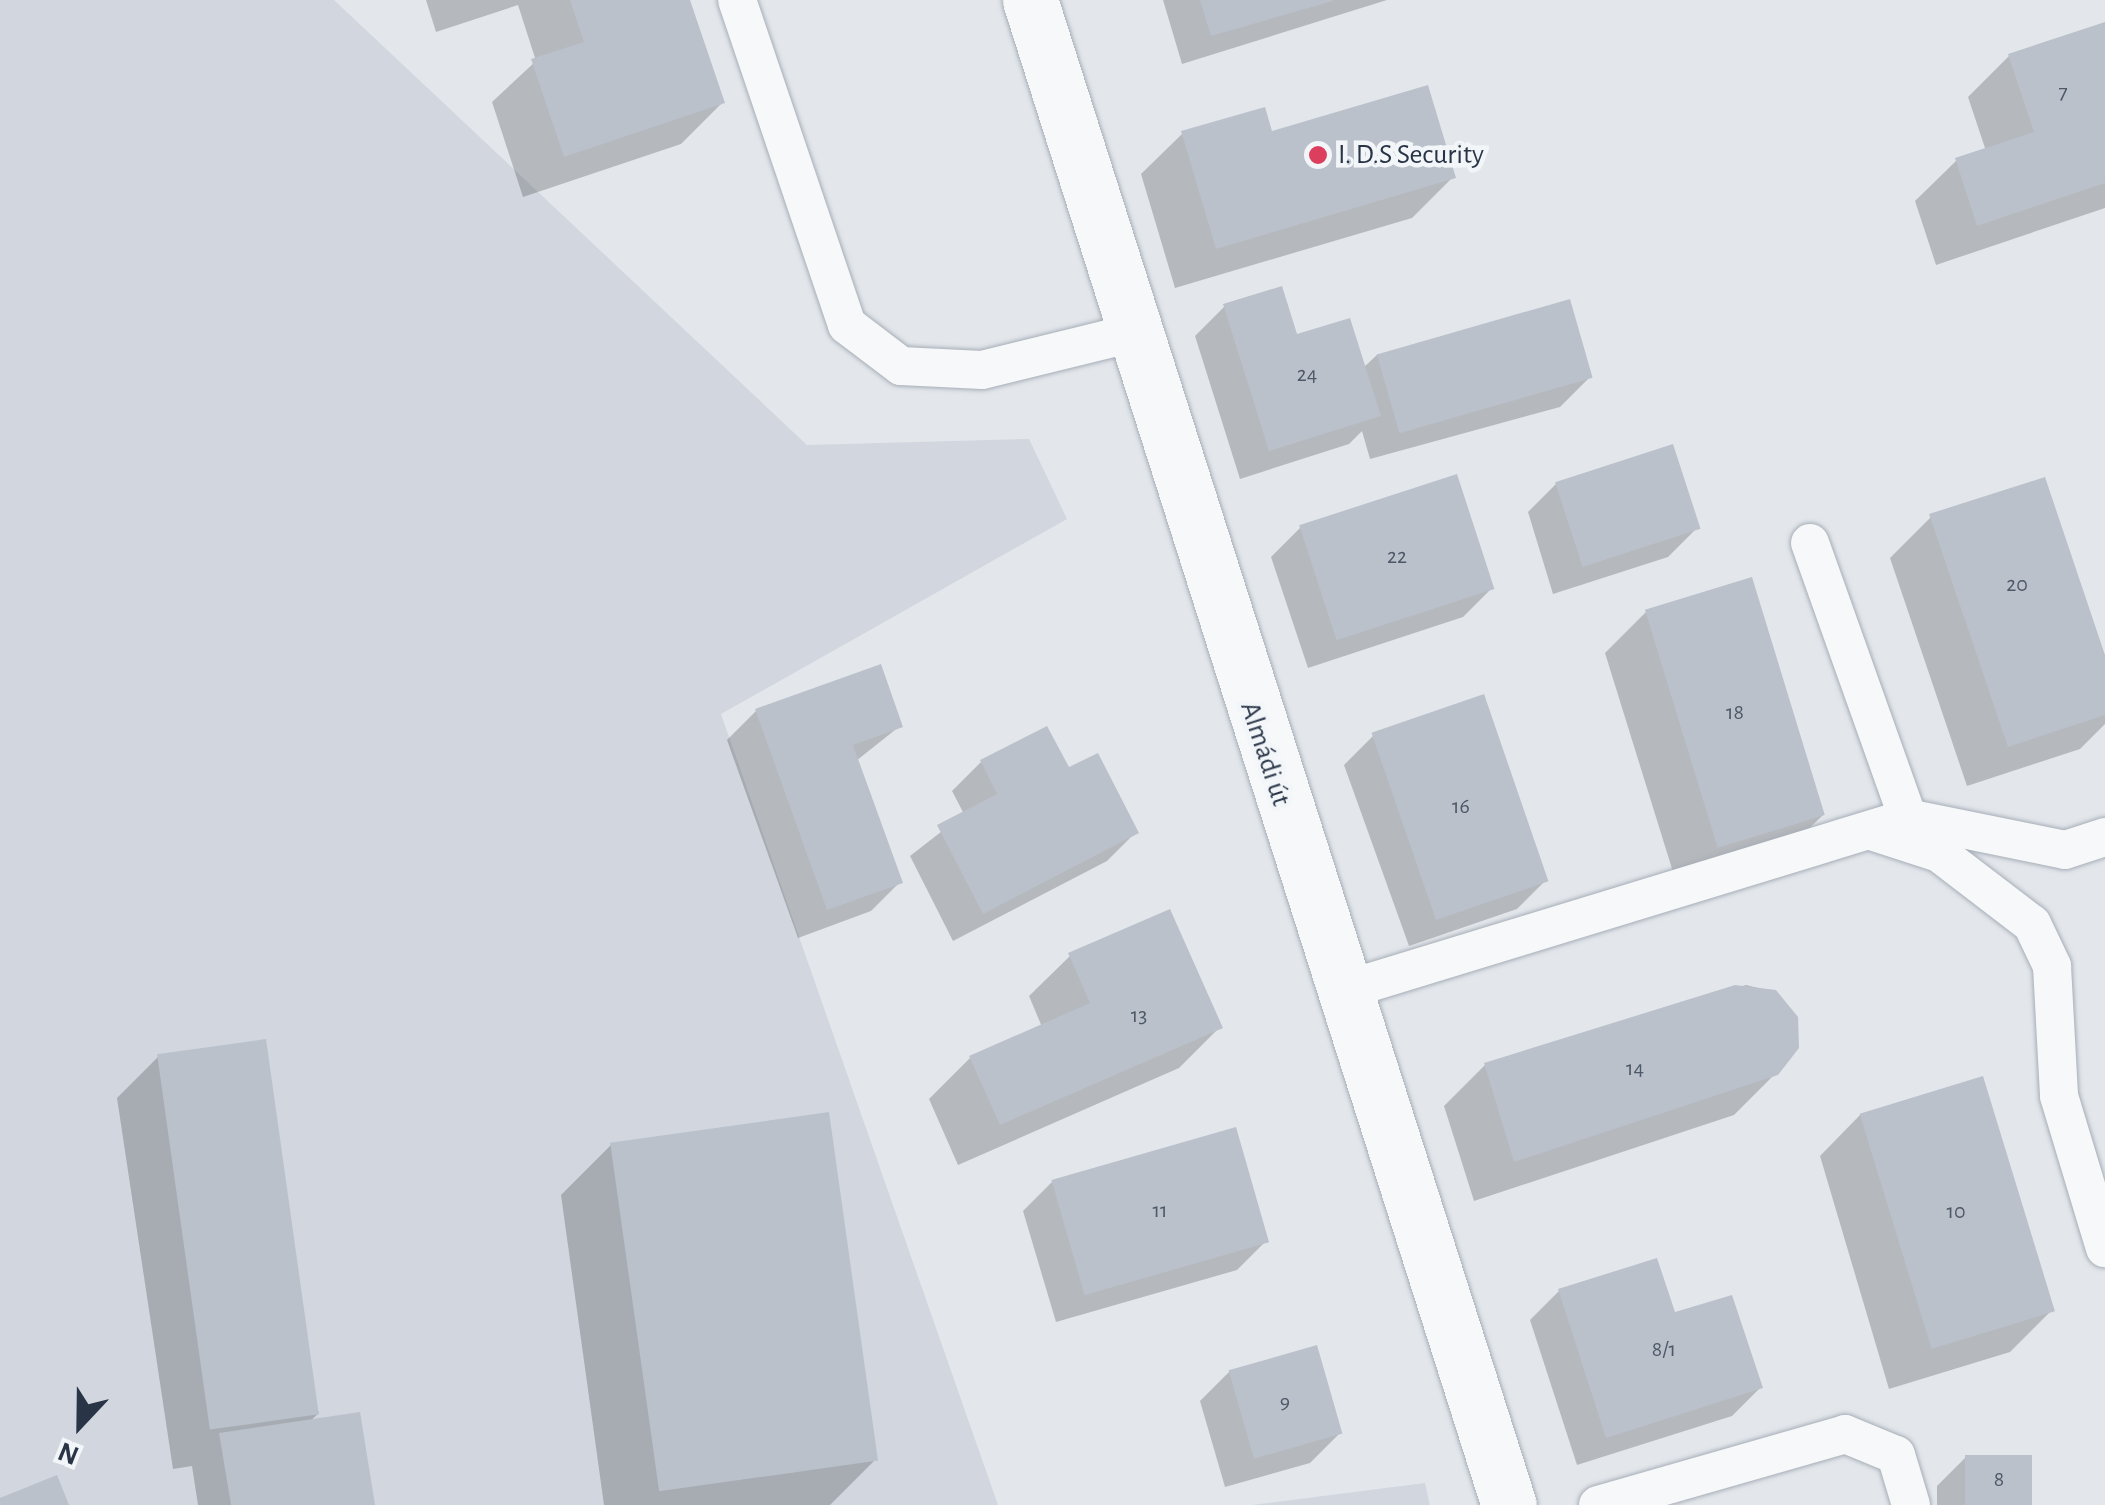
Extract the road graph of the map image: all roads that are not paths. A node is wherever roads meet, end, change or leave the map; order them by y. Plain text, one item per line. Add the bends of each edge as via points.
1 (737, 0) edge
2 (1030, 0) edge
3 (1129, 334) junction
4 (1810, 543) dead end
5 (1908, 818) junction
6 (1870, 830) junction
7 (2105, 837) edge
8 (1342, 991) junction
9 (2105, 1248) edge
10 (1509, 1505) edge
11 (1598, 1505) edge
12 (1911, 1505) edge

1 - 3 lane via 847,324 901,366 965,369
2 - 3 street, Almádi út
3 - 8 street, Almádi út
4 - 5 lane
5 - 6 lane
5 - 7 lane via 2065,850
6 - 8 lane
6 - 9 lane via 1939,853 2032,924 2052,966 2059,1096
8 - 10 street, Almádi út
11 - 12 lane via 1845,1434 1896,1455

